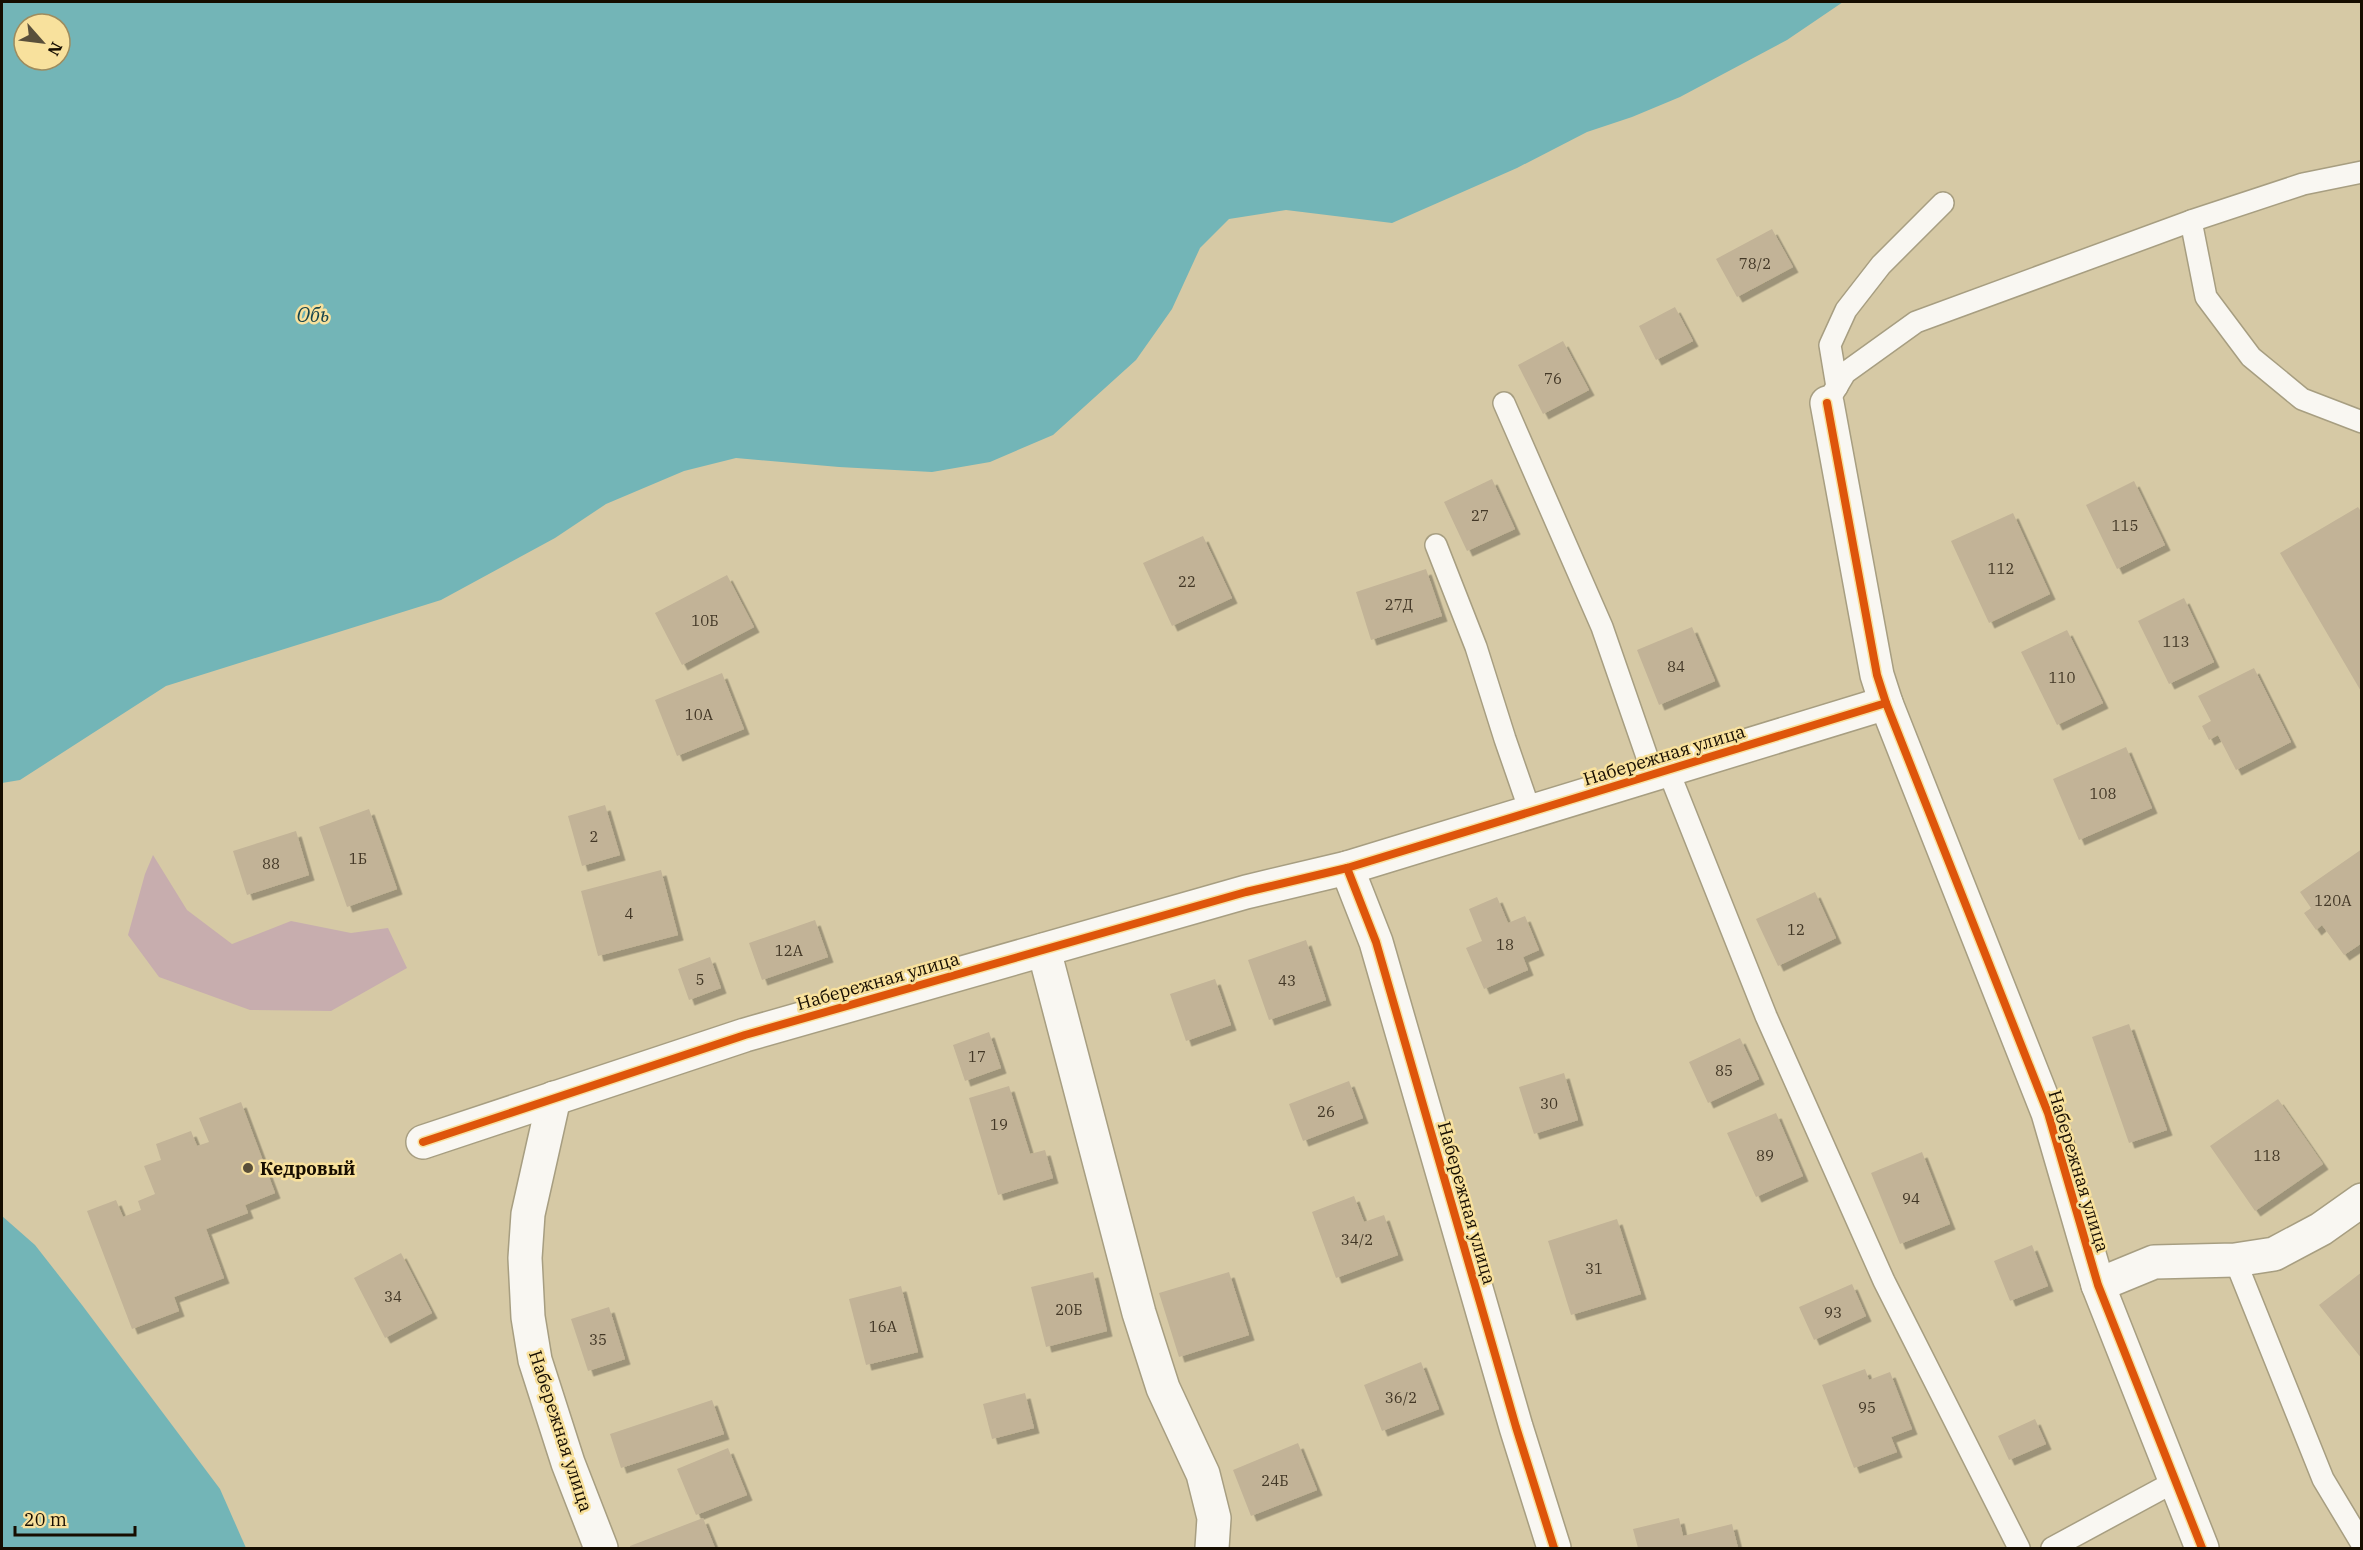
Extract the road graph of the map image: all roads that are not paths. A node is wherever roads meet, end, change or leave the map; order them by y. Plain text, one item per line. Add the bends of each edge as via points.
1 (2361, 172) edge
2 (1942, 203) dead end
3 (2191, 220) junction
4 (1832, 395) junction
5 (1504, 403) dead end
6 (2361, 422) edge
7 (1436, 545) dead end
8 (1886, 703) junction
9 (1661, 772) junction
10 (1530, 812) junction
11 (1347, 868) junction
12 (1044, 950) junction
13 (554, 1098) junction
14 (423, 1142) dead end
15 (2361, 1200) edge
16 (2235, 1260) junction
17 (2098, 1285) junction
18 (2174, 1482) junction
19 (2361, 1544) edge
20 (601, 1548) edge
21 (1212, 1548) edge
22 (1554, 1548) edge
23 (2019, 1548) edge
24 (2052, 1548) edge
25 (2202, 1548) edge

1 - 3 lane via 2303,184
2 - 4 lane via 1881,265 1846,310 1830,345
3 - 4 lane via 1916,322 1845,373
3 - 6 lane via 2206,297 2251,357 2302,399
4 - 8 street, Набережная улица via 1877,675
5 - 9 lane
7 - 10 lane via 1476,647
8 - 9 street, Набережная улица
8 - 17 street, Набережная улица via 2048,1113
9 - 10 street, Набережная улица
9 - 23 lane via 1884,1281
10 - 11 street, Набережная улица
11 - 12 street, Набережная улица via 1246,892
11 - 22 street, Набережная улица via 1376,942
12 - 13 street, Набережная улица via 745,1035
12 - 21 street via 1138,1313 1163,1388 1203,1474 1214,1518
13 - 14 street, Набережная улица
13 - 20 street, Набережная улица via 528,1214 528,1317 535,1360
15 - 16 street via 2321,1229 2274,1254
16 - 17 street via 2154,1262
16 - 19 lane via 2323,1479
17 - 18 street, Набережная улица
18 - 24 lane
18 - 25 street, Набережная улица

